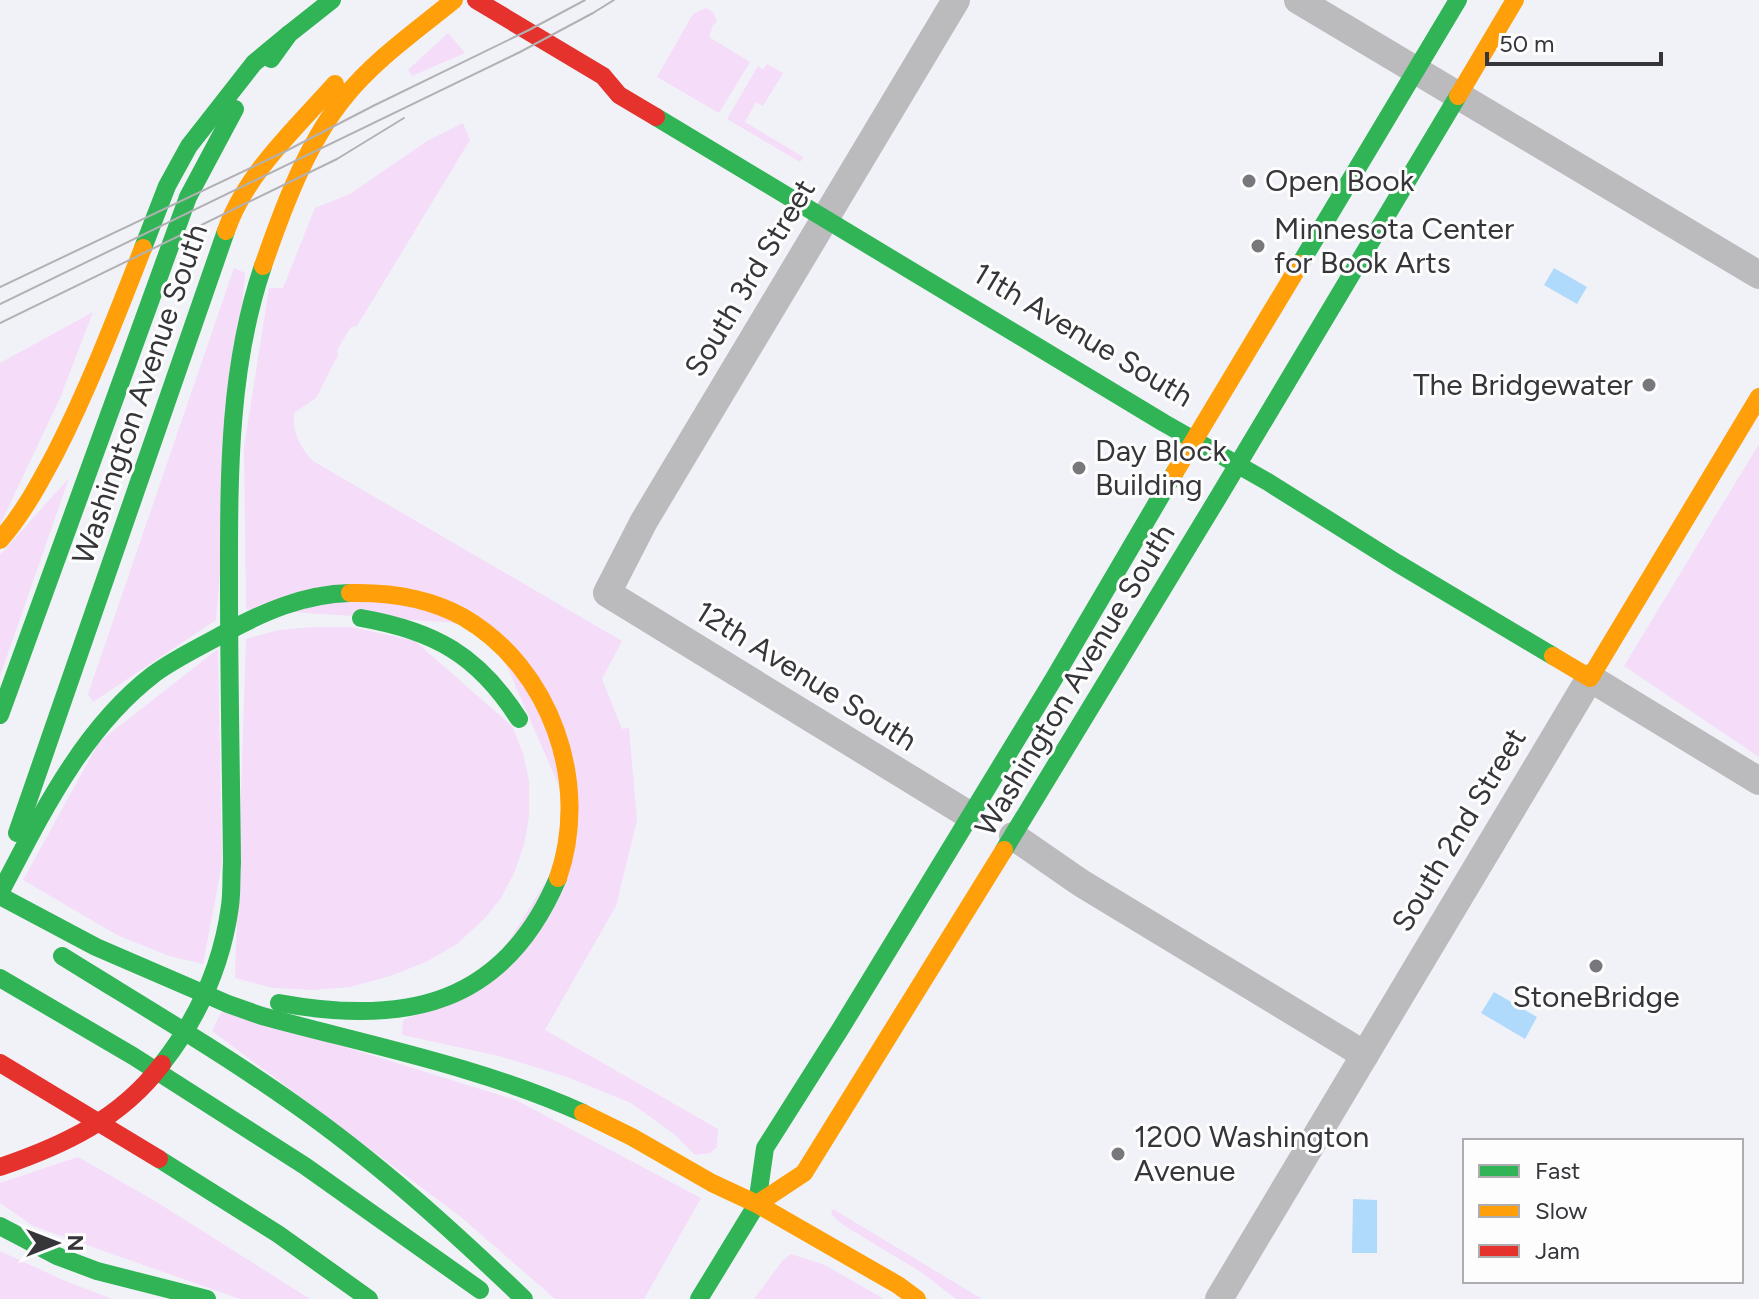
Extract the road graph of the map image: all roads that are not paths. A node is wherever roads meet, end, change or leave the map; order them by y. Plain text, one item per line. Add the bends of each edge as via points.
1 (332, 0) edge
2 (431, 0) edge
3 (445, 0) edge
4 (454, 0) edge
5 (956, 0) edge
6 (1298, 0) edge
7 (1458, 0) edge
8 (1515, 0) edge
9 (482, 3) edge
10 (466, 21) dead end
11 (289, 34) junction
12 (1416, 70) junction
13 (589, 93) dead end
14 (1459, 94) junction
15 (619, 95) junction
16 (824, 220) junction
17 (1759, 275) edge
18 (1759, 397) edge
19 (1194, 440) junction
20 (1238, 465) junction
21 (0, 540) edge
22 (607, 593) joint
23 (310, 618) dead end
24 (340, 618) dead end
25 (217, 637) junction
26 (1590, 678) junction
27 (1053, 680) junction
28 (0, 715) edge
29 (528, 738) dead end
30 (1759, 781) edge
31 (1008, 785) dead end
32 (969, 815) junction
33 (1010, 826) junction
34 (0, 881) edge
35 (0, 895) edge
36 (56, 952) dead end
37 (0, 978) edge
38 (178, 982) junction
39 (394, 992) dead end
40 (913, 996) junction
41 (279, 1003) junction
42 (1365, 1055) junction
43 (0, 1063) edge
44 (0, 1167) edge
45 (757, 1204) junction
46 (0, 1226) edge
47 (207, 1299) edge
48 (369, 1299) edge
49 (492, 1299) edge
50 (524, 1299) edge
51 (699, 1299) edge
52 (917, 1299) edge
53 (1219, 1299) edge

1 - 11 main road
2 - 10 main road
3 - 34 main road, Washington Avenue South via 384,40 338,80 259,169 233,211
4 - 44 main road via 372,69 331,116 299,176 249,315 230,441 230,905 210,983 162,1065 120,1108 66,1143
5 - 16 street, South 3rd Street
6 - 12 street
7 - 12 main road, Washington Avenue South
8 - 14 main road, Washington Avenue South
9 - 15 main road, 11th Avenue South via 603,76
11 - 21 main road via 254,63 189,146 167,186 76,412 41,480
11 - 28 main road, Washington Avenue South via 234,111 188,197
12 - 14 street
12 - 19 main road, Washington Avenue South
13 - 15 main road, 11th Avenue South
14 - 17 street
14 - 20 main road, Washington Avenue South
15 - 16 main road, 11th Avenue South
16 - 19 main road, 11th Avenue South
16 - 22 street, South 3rd Street via 644,521
18 - 26 main road, South 2nd Street
19 - 20 main road, 11th Avenue South
19 - 27 main road, Washington Avenue South
20 - 26 main road, 11th Avenue South
20 - 33 main road, Washington Avenue South
22 - 32 street, 12th Avenue South
23 - 25 main road
24 - 29 main road via 411,628 466,657 507,699
25 - 35 main road via 166,666 114,710 51,798
25 - 41 main road via 285,605 317,597 383,594 444,608 500,645 521,670 554,724 569,777 568,834 555,888 535,924 482,980 455,995 396,1011 351,1014
26 - 30 street, 11th Avenue South
26 - 42 street, South 2nd Street
27 - 31 main road via 1034,736
27 - 32 main road, Washington Avenue South
32 - 40 main road via 973,873
32 - 45 main road, Washington Avenue South via 765,1148
33 - 40 main road, Washington Avenue South
33 - 42 street via 1081,883
35 - 38 main road via 96,947
36 - 50 main road via 311,1116 421,1204
37 - 49 main road via 305,1166
38 - 41 main road
38 - 45 main road via 262,1016 541,1094
39 - 41 main road via 342,1003
40 - 45 main road, Washington Avenue South via 804,1173
42 - 53 street, South 2nd Street
43 - 48 main road via 278,1234
45 - 51 main road, Washington Avenue South
45 - 52 main road
46 - 47 main road via 97,1271

